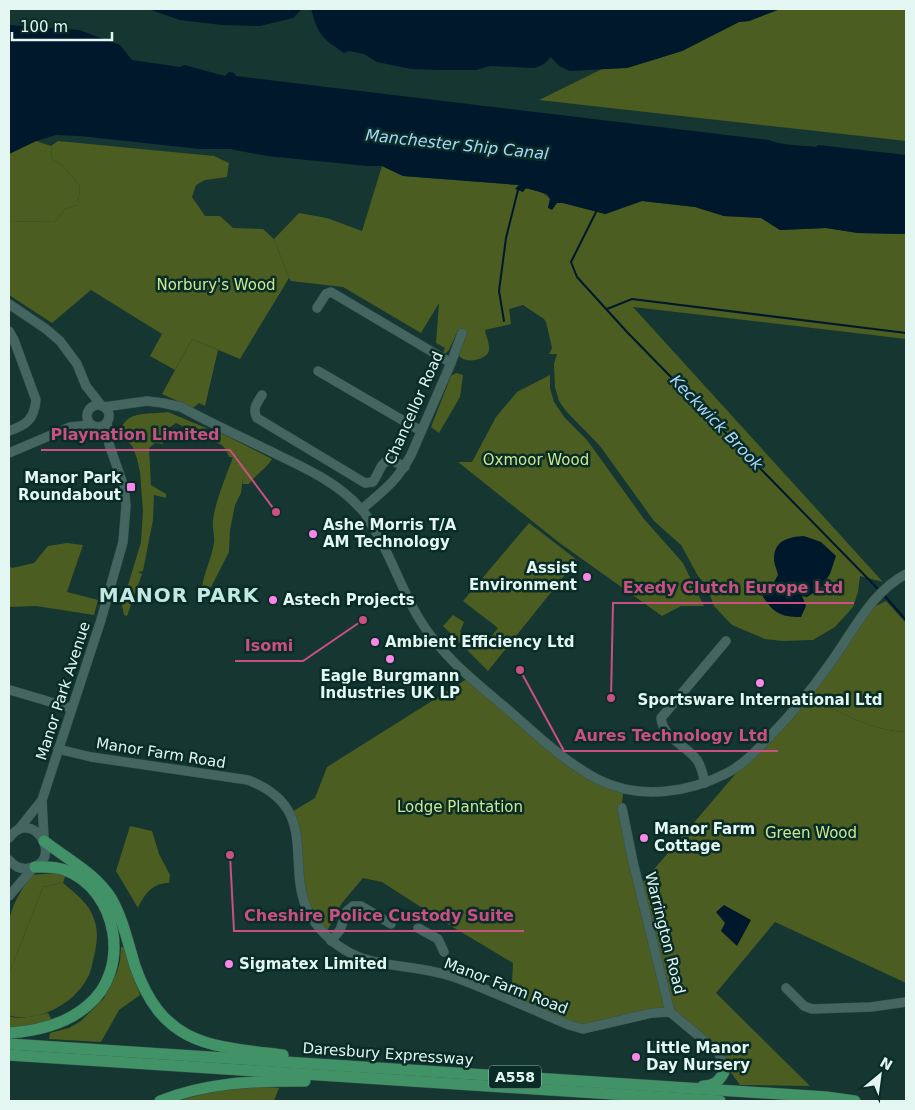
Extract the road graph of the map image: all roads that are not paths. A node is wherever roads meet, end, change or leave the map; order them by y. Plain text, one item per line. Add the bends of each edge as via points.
1 (9, 304) edge
2 (317, 308) dead end
3 (9, 331) edge
4 (462, 333) dead end
5 (451, 363) junction
6 (318, 371) dead end
7 (86, 386) junction
8 (262, 395) dead end
9 (126, 405) junction
10 (103, 406) junction
11 (88, 411) junction
12 (108, 421) junction
13 (93, 426) junction
14 (70, 427) junction
15 (9, 431) edge
16 (422, 431) junction
17 (109, 444) junction
18 (9, 453) edge
19 (405, 467) junction
20 (362, 509) junction
21 (906, 574) edge
22 (726, 641) dead end
23 (10, 690) edge
24 (72, 708) junction
25 (58, 749) junction
26 (706, 783) junction
27 (42, 800) junction
28 (622, 808) dead end
29 (13, 833) edge
30 (44, 840) junction
31 (9, 860) edge
32 (34, 867) junction
33 (9, 896) edge
34 (391, 924) dead end
35 (418, 928) dead end
36 (332, 941) junction
37 (444, 952) dead end
38 (786, 988) dead end
39 (906, 1002) edge
40 (670, 1012) junction
41 (9, 1033) edge
42 (9, 1044) edge
43 (735, 1046) dead end
44 (718, 1052) junction
45 (9, 1055) edge
46 (371, 1068) junction
47 (724, 1072) junction
48 (416, 1082) junction
49 (658, 1087) junction
50 (743, 1093) junction
51 (160, 1101) edge
52 (720, 1101) edge
53 (855, 1101) edge

1 - 7 street via 60,341 77,364
2 - 5 street via 331,292
3 - 15 street via 36,400 35,410 25,425
4 - 5 street, Chancellor Road
5 - 16 street, Chancellor Road
6 - 16 street
7 - 10 street
7 - 11 street
8 - 19 street via 254,406 257,418 365,483 373,482 386,462 394,460
9 - 10 street
9 - 12 street
9 - 20 street via 147,401 181,407 329,482
10 - 11 street via 94,405
10 - 12 street via 108,412
11 - 13 street via 87,420
11 - 14 street
12 - 13 street via 101,427
12 - 17 street, Manor Park Avenue
13 - 14 street
13 - 17 street, Manor Park Avenue
14 - 18 street
16 - 19 street, Chancellor Road
17 - 24 street, Manor Park Avenue via 124,486 126,523 120,556
19 - 20 street, Chancellor Road via 397,479
20 - 26 street via 430,635 470,677 574,764 601,781 642,791 667,792
21 - 26 street via 873,599 824,672 750,758
22 - 26 street via 661,718 668,736 697,760
23 - 24 street
24 - 25 street, Manor Park Avenue
25 - 27 street, Manor Park Avenue
25 - 36 street, Manor Farm Road via 91,757 248,780 263,786 285,804 290,813 297,835 303,900 314,922
27 - 29 street, Manor Park Avenue
27 - 30 street, Manor Park Avenue
28 - 40 street, Warrington Road
29 - 30 street via 30,829
30 - 32 street, Manor Park Avenue via 46,853
30 - 46 main road via 91,875 110,898 147,995 176,1028 202,1042 223,1047
31 - 32 street via 21,868
32 - 33 street
32 - 41 main road via 66,870 99,898 112,926 113,962 98,994 88,1006 53,1026
34 - 36 street via 361,906 353,906 346,911 340,930
35 - 37 street via 438,939
36 - 40 street, Manor Farm Road via 366,961 452,977 584,1029
38 - 39 street via 804,1006 812,1009
40 - 44 street, Warrington Road
42 - 46 main road, Daresbury Expressway / A558
43 - 44 street
44 - 47 street
45 - 48 main road, Daresbury Expressway / A558
46 - 49 main road, Daresbury Expressway / A558
47 - 49 main road via 713,1085
47 - 50 main road via 729,1082
48 - 51 main road via 257,1081 210,1086
48 - 52 main road, Daresbury Expressway / A558
49 - 50 main road, Daresbury Expressway / A558
50 - 53 main road, Daresbury Expressway / A558

